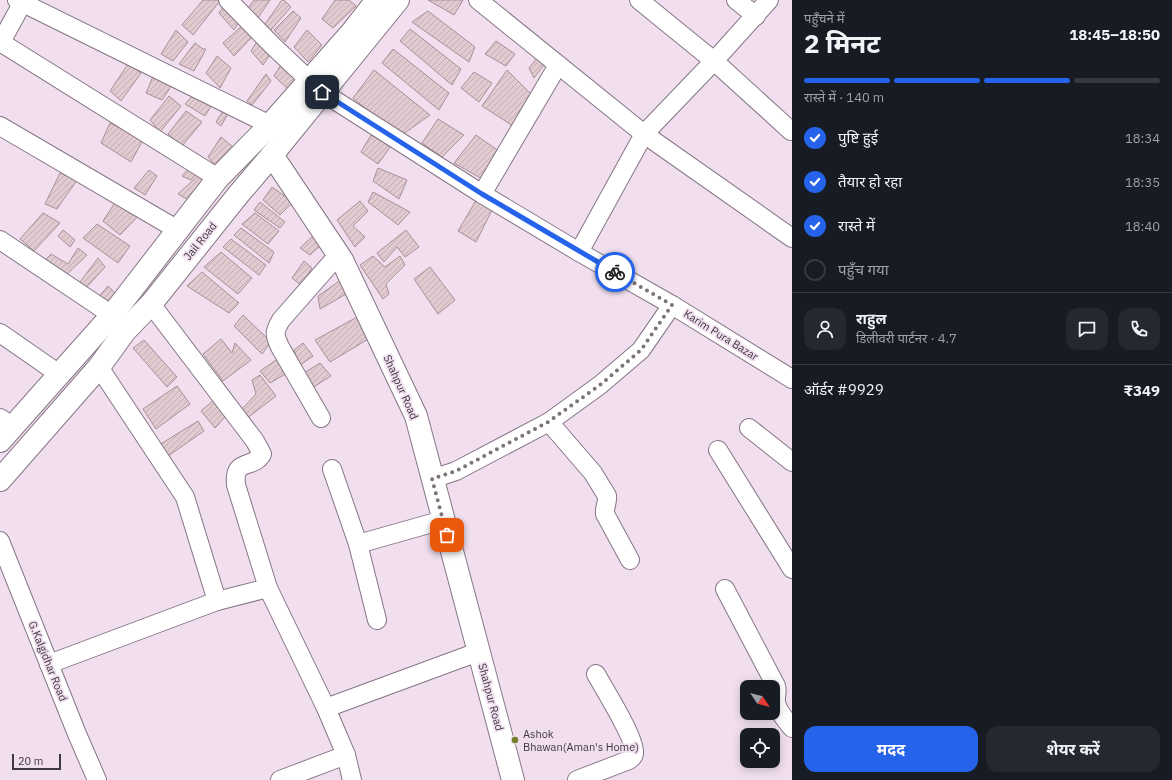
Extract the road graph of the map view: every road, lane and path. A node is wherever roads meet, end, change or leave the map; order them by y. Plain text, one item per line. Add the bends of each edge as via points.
1 (228, 0) edge
2 (377, 0) edge
3 (398, 0) edge
4 (478, 0) edge
5 (639, 0) edge
6 (736, 0) edge
7 (769, 0) edge
8 (21, 1) edge
9 (756, 16) junction
10 (0, 43) edge
11 (714, 61) junction
12 (558, 65) junction
13 (316, 86) junction
14 (270, 125) junction
15 (0, 126) edge
16 (792, 131) edge
17 (644, 134) junction
18 (272, 155) junction
19 (218, 178) junction
20 (482, 194) junction
21 (178, 230) junction
22 (792, 238) edge
23 (0, 240) edge
24 (579, 252) junction
25 (338, 255) junction
26 (151, 304) junction
27 (672, 305) junction
28 (112, 315) junction
29 (0, 333) edge
30 (99, 367) junction
31 (59, 374) junction
32 (792, 379) edge
33 (321, 418) dead end
34 (548, 422) junction
35 (749, 428) dead end
36 (4, 429) edge
37 (718, 450) dead end
38 (792, 462) edge
39 (332, 469) dead end
40 (432, 479) junction
41 (0, 480) edge
42 (443, 520) junction
43 (0, 541) edge
44 (358, 544) junction
45 (630, 560) dead end
46 (788, 572) edge
47 (268, 588) junction
48 (725, 589) dead end
49 (217, 601) junction
50 (377, 620) dead end
51 (478, 652) junction
52 (49, 664) junction
53 (596, 674) dead end
54 (326, 708) junction
55 (792, 728) edge
56 (346, 755) junction
57 (97, 780) edge
58 (280, 780) edge
59 (352, 780) edge
60 (514, 780) edge
61 (577, 780) edge

1 - 13 street, Karim Pura Bazar
2 - 13 street, Jail Road
3 - 13 street, Jail Road
4 - 12 street
5 - 11 street
6 - 9 street
7 - 9 street
8 - 10 street
8 - 14 street
9 - 11 street
10 - 19 street
11 - 16 street
11 - 17 street
12 - 17 street
12 - 20 street
13 - 14 street, Jail Road
13 - 18 street, Jail Road
13 - 20 street, Karim Pura Bazar
14 - 19 street, Jail Road
15 - 21 street
17 - 22 street
17 - 24 street
18 - 25 street, Shahpur Road
18 - 26 street, Jail Road
19 - 21 street, Jail Road
20 - 24 street, Karim Pura Bazar
21 - 28 street, Jail Road
23 - 28 street
24 - 27 street, Karim Pura Bazar
25 - 33 street via 281,320 275,337
25 - 40 street, Shahpur Road via 416,416
26 - 30 street, Jail Road via 125,331
26 - 47 street via 261,451 262,455 258,459 240,467 235,474 236,485
27 - 32 street, Karim Pura Bazar
27 - 34 street via 641,350 600,385
28 - 31 street, Jail Road
29 - 31 street
30 - 41 street, Jail Road
30 - 49 street via 185,497
31 - 36 street, Jail Road
34 - 40 street via 456,471
34 - 45 street via 593,473 607,498 605,514
35 - 38 street
37 - 46 street
39 - 44 street
40 - 42 street, Shahpur Road
42 - 44 street
42 - 51 street, Shahpur Road
43 - 52 street, G.Kalgidhar Road
44 - 50 street
47 - 49 street
47 - 54 street
48 - 55 street via 776,686 776,704
49 - 52 street
51 - 54 street
51 - 60 street, Shahpur Road
52 - 57 street, G.Kalgidhar Road
53 - 61 street via 631,737 634,756
54 - 56 street
56 - 58 street
56 - 59 street

